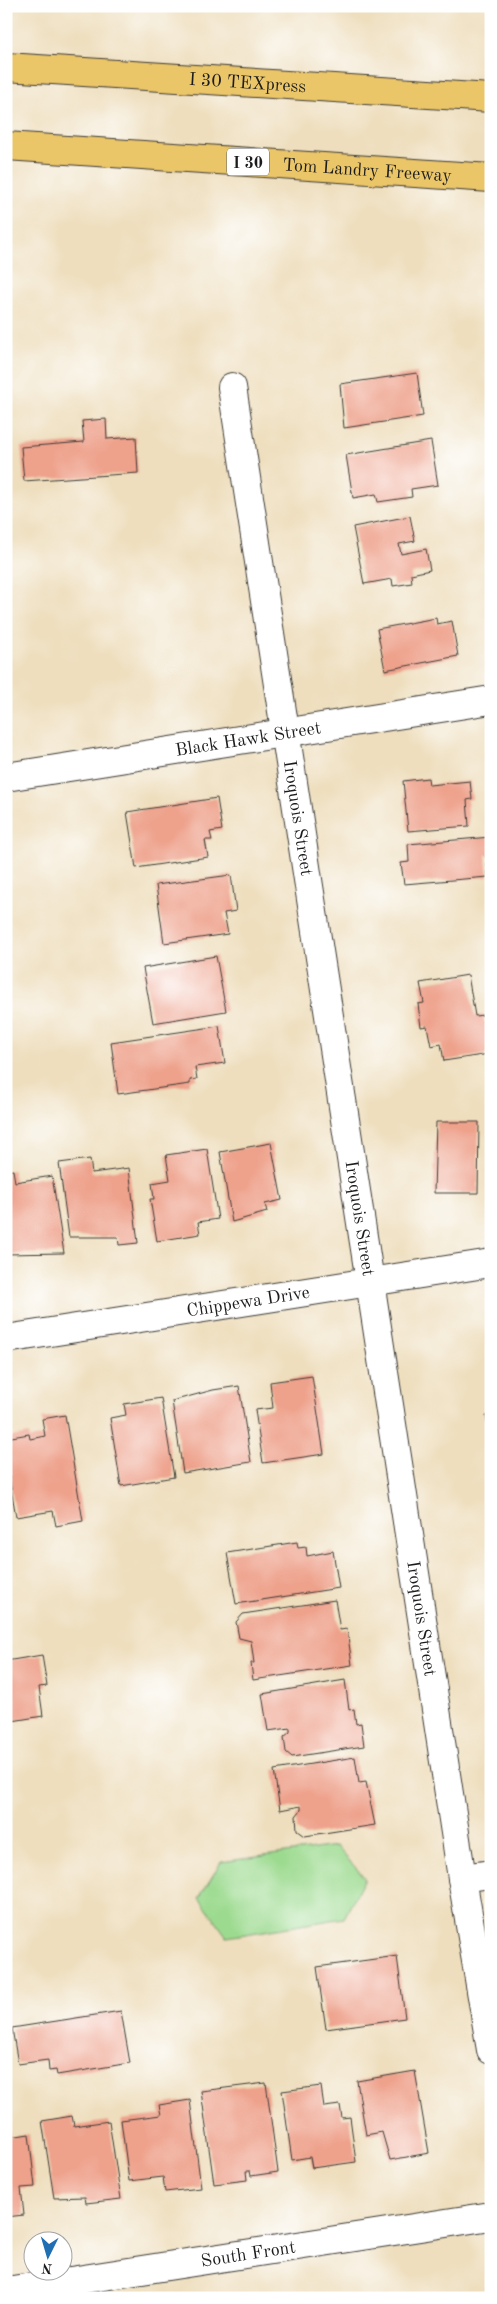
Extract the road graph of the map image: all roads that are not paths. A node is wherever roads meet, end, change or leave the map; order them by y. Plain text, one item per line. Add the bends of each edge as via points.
1 (6, 67) edge
2 (491, 98) edge
3 (6, 146) edge
4 (491, 178) edge
5 (232, 387) dead end
6 (491, 700) edge
7 (285, 732) junction
8 (6, 777) edge
9 (491, 1263) edge
10 (370, 1281) junction
11 (6, 1339) edge
12 (491, 1874) edge
13 (462, 1878) junction
14 (491, 2050) edge
15 (491, 2216) edge
16 (6, 2291) edge

1 - 2 highway, I 30 TEXpress
3 - 4 highway, Tom Landry Freeway / I 30
5 - 7 street, Iroquois Street
6 - 7 street, Black Hawk Street
7 - 8 street, Black Hawk Street
7 - 10 street, Iroquois Street
9 - 10 street, Chippewa Drive
10 - 11 street, Chippewa Drive
10 - 13 street, Iroquois Street
12 - 13 street
13 - 14 street, Iroquois Street
15 - 16 street, South Front

